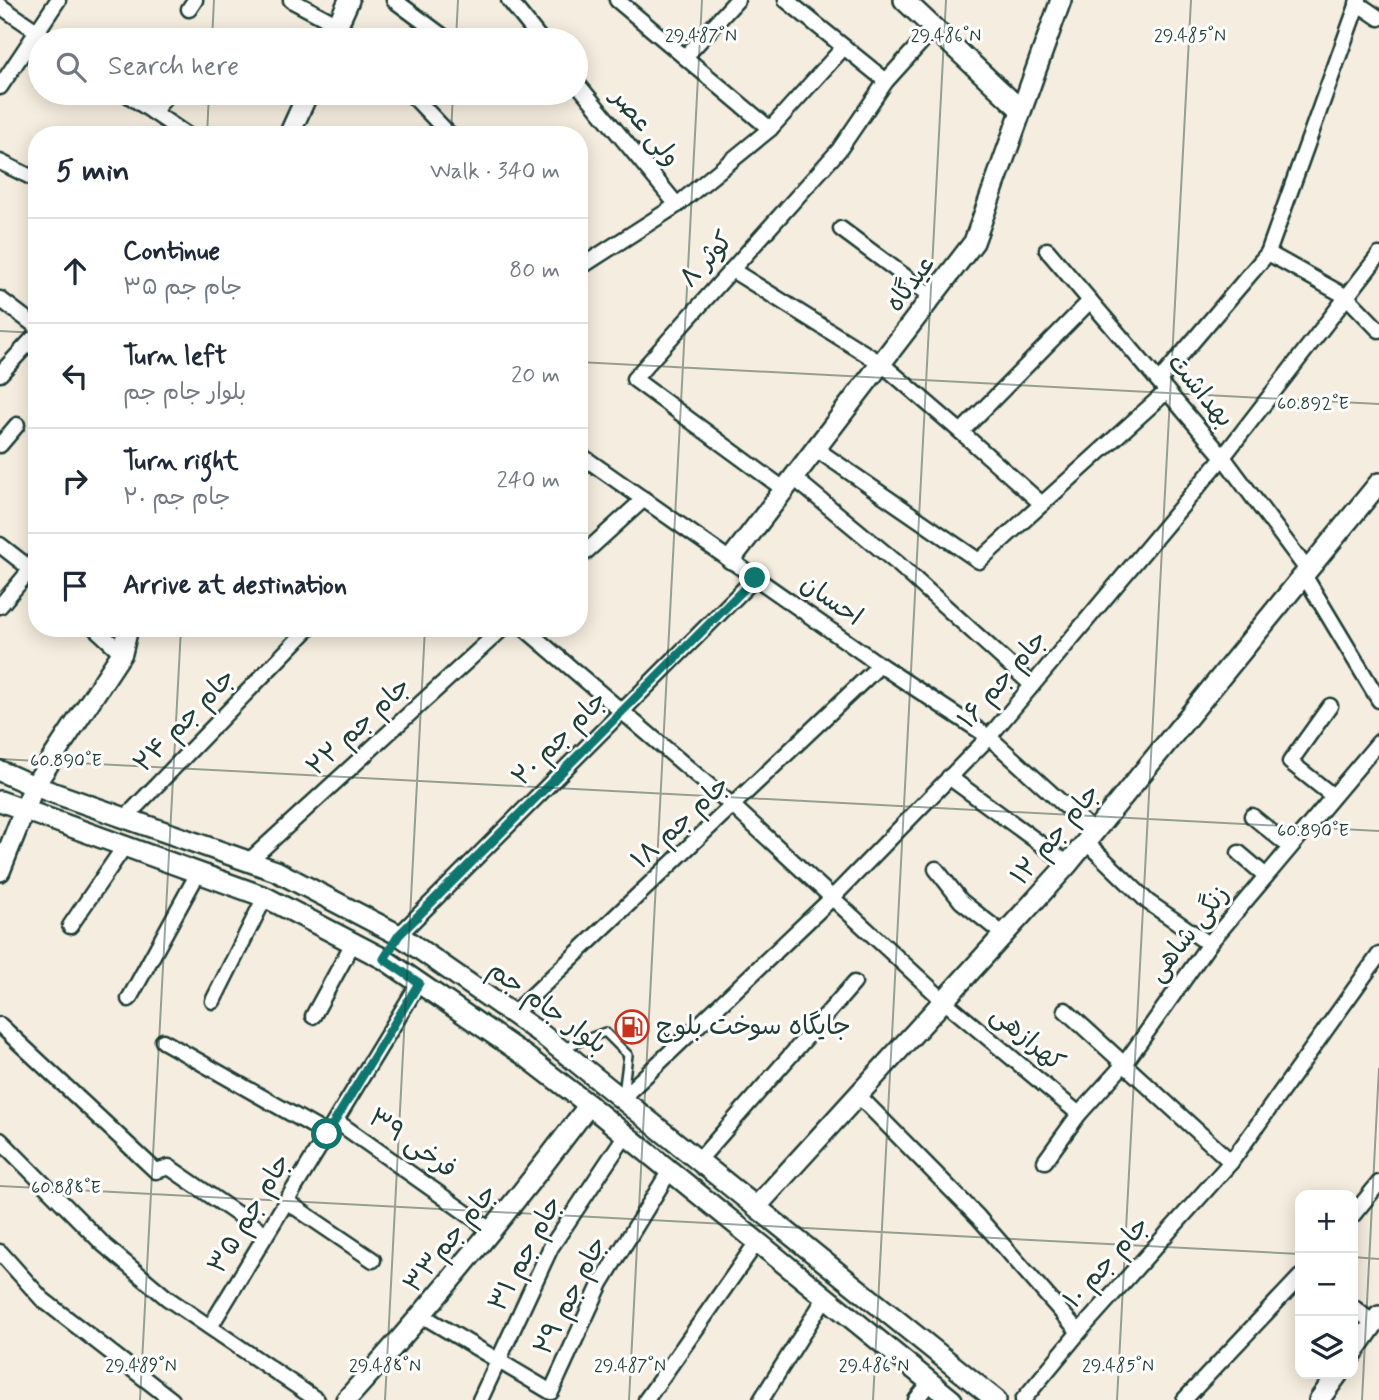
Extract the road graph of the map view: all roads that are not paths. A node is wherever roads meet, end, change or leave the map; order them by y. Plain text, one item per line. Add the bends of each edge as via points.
1 (58, 0) edge
2 (291, 0) edge
3 (349, 0) edge
4 (394, 0) edge
5 (509, 0) edge
6 (617, 0) edge
7 (737, 0) edge
8 (786, 0) edge
9 (904, 0) edge
10 (1060, 0) edge
11 (1358, 2) edge
12 (0, 6) edge
13 (1379, 18) edge
14 (32, 28) edge
15 (47, 28) edge
16 (328, 28) edge
17 (337, 28) edge
18 (432, 28) edge
19 (531, 28) edge
20 (934, 28) junction
21 (844, 47) junction
22 (28, 55) edge
23 (685, 57) junction
24 (886, 81) junction
25 (0, 87) edge
26 (588, 97) edge
27 (143, 105) edge
28 (159, 105) edge
29 (303, 105) edge
30 (421, 105) edge
31 (1021, 110) junction
32 (153, 112) junction
33 (174, 126) edge
34 (293, 126) edge
35 (441, 126) edge
36 (770, 129) junction
37 (0, 162) edge
38 (28, 176) edge
39 (677, 205) junction
40 (841, 229) dead end
41 (1047, 250) dead end
42 (1268, 253) junction
43 (1379, 255) edge
44 (588, 262) edge
45 (732, 270) junction
46 (1347, 297) junction
47 (934, 298) junction
48 (0, 299) edge
49 (1090, 301) junction
50 (28, 320) edge
51 (1379, 330) edge
52 (28, 344) edge
53 (882, 364) junction
54 (0, 374) edge
55 (1163, 386) junction
56 (16, 425) dead end
57 (961, 432) junction
58 (0, 445) edge
59 (816, 449) junction
60 (1223, 457) junction
61 (588, 460) edge
62 (790, 484) junction
63 (1379, 484) edge
64 (644, 499) junction
65 (1042, 505) junction
66 (0, 545) edge
67 (588, 550) edge
68 (731, 559) junction
69 (28, 567) edge
70 (1306, 573) junction
71 (28, 578) edge
72 (755, 578) junction
73 (0, 606) edge
74 (105, 637) edge
75 (126, 637) edge
76 (300, 637) edge
77 (493, 637) edge
78 (534, 637) edge
79 (122, 653) junction
80 (880, 666) junction
81 (1032, 685) junction
82 (1379, 700) edge
83 (1330, 706) dead end
84 (622, 712) junction
85 (989, 737) junction
86 (1379, 742) edge
87 (0, 771) edge
88 (949, 777) junction
89 (34, 786) junction
90 (1333, 796) junction
91 (0, 802) edge
92 (734, 807) junction
93 (25, 813) junction
94 (1252, 816) dead end
95 (125, 818) junction
96 (1090, 837) junction
97 (124, 847) junction
98 (1290, 847) junction
99 (1239, 853) dead end
100 (249, 862) junction
101 (1068, 864) junction
102 (0, 870) edge
103 (936, 870) dead end
104 (198, 873) junction
105 (1266, 876) junction
106 (265, 897) junction
107 (832, 898) junction
108 (70, 926) dead end
109 (399, 935) junction
110 (1004, 935) junction
111 (353, 943) junction
112 (1209, 944) junction
113 (1379, 955) edge
114 (384, 959) junction
115 (854, 982) dead end
116 (419, 983) junction
117 (129, 999) dead end
118 (212, 1001) dead end
119 (944, 1001) junction
120 (1065, 1010) dead end
121 (513, 1014) junction
122 (313, 1016) dead end
123 (0, 1025) edge
124 (163, 1041) dead end
125 (560, 1049) junction
126 (1125, 1063) junction
127 (858, 1095) junction
128 (622, 1098) junction
129 (589, 1105) junction
130 (1079, 1114) junction
131 (336, 1121) junction
132 (327, 1134) junction
133 (625, 1136) junction
134 (0, 1140) edge
135 (699, 1160) junction
136 (1045, 1161) dead end
137 (1231, 1162) junction
138 (669, 1172) junction
139 (1379, 1183) edge
140 (286, 1201) junction
141 (757, 1206) junction
142 (1358, 1209) edge
143 (493, 1232) junction
144 (266, 1234) junction
145 (757, 1242) junction
146 (0, 1252) edge
147 (373, 1260) dead end
148 (1295, 1282) edge
149 (825, 1297) junction
150 (1358, 1310) edge
151 (423, 1316) junction
152 (1376, 1320) edge
153 (210, 1327) junction
154 (1079, 1332) junction
155 (1358, 1346) edge
156 (498, 1361) junction
157 (1335, 1379) edge
158 (930, 1382) junction
159 (649, 1399) edge
160 (172, 1400) edge
161 (317, 1400) edge
162 (346, 1400) edge
163 (480, 1400) edge
164 (761, 1400) edge
165 (916, 1400) edge
166 (952, 1400) edge
167 (996, 1400) edge
168 (1023, 1400) edge
169 (1184, 1400) edge
170 (1320, 1400) edge

1 - 15 street
2 - 16 street
3 - 17 main road
4 - 18 street
5 - 19 street
6 - 23 street
7 - 23 street
8 - 21 street
9 - 20 main road
10 - 31 main road, عیدگاه
11 - 13 street
11 - 42 street
12 - 14 street
20 - 24 street, کوثر ۸
20 - 31 main road
21 - 24 street
21 - 36 street
22 - 25 street
23 - 36 street
24 - 45 street, کوثر ۸ via 839,150
26 - 39 street, ولی عصر
27 - 32 street
28 - 32 street
29 - 34 main road
30 - 35 street
31 - 47 main road, عیدگاه via 974,242
32 - 33 street
36 - 39 street
37 - 38 street
39 - 44 street
40 - 47 street
41 - 49 street, بهداشت
42 - 46 street
42 - 55 street
43 - 46 street, جام جم ۱۶
45 - 53 street
45 - 62 street, کوثر ۸ via 634,379
46 - 51 street
46 - 60 street, جام جم ۱۶
47 - 53 main road, عیدگاه
48 - 50 street
49 - 55 street, بهداشت
49 - 57 street
52 - 54 street
53 - 57 street
53 - 59 main road, عیدگاه
55 - 60 street, بهداشت
55 - 65 street
56 - 58 street
57 - 65 street
59 - 62 main road, عیدگاه
59 - 65 street via 979,561
60 - 70 street, بهداشت
60 - 81 street, جام جم ۱۶
61 - 64 street, احسان
62 - 68 main road, عیدگاه
62 - 81 street via 897,563
63 - 70 main road, جام جم ۱۲
64 - 67 street
64 - 68 street, احسان
66 - 69 street
68 - 72 street, احسان
70 - 82 street
70 - 96 main road, جام جم ۱۲
71 - 73 street
72 - 80 street, احسان
72 - 84 street, جام جم ۲۰
74 - 79 street
75 - 79 main road
76 - 95 street, جام جم ۲۴
77 - 100 street, جام جم ۲۲
78 - 84 street, کهرازهی
79 - 89 main road
80 - 85 street, احسان
80 - 92 street, جام جم ۱۸
81 - 85 street, جام جم ۱۶
83 - 90 street via 1290,762
84 - 92 street, کهرازهی
84 - 109 street, جام جم ۲۰
85 - 88 street, جام جم ۱۶
85 - 96 street, احسان
86 - 90 street, زنگی شاهی
87 - 89 main road, بلوار جام جم
88 - 101 street
88 - 107 street, جام جم ۱۶
89 - 93 main road
89 - 95 main road, بلوار جام جم
90 - 98 street, زنگی شاهی
91 - 93 main road, بلوار جام جم
92 - 107 street, کهرازهی
92 - 121 street, جام جم ۱۸
93 - 97 main road, بلوار جام جم
93 - 102 main road
94 - 98 street
95 - 100 main road, بلوار جام جم
96 - 101 main road, جام جم ۱۲
96 - 112 street, احسان via 1148,902
97 - 104 main road, بلوار جام جم
97 - 108 street
98 - 105 street, زنگی شاهی
99 - 105 street
100 - 109 main road, بلوار جام جم via 276,871
101 - 110 main road, جام جم ۱۲
103 - 110 street via 961,901
104 - 106 main road, بلوار جام جم
104 - 117 street
105 - 112 street, زنگی شاهی
106 - 111 main road, بلوار جام جم
106 - 118 street
107 - 119 street, کهرازهی
107 - 128 street, جام جم ۱۶
109 - 114 main road
109 - 121 main road, بلوار جام جم
110 - 119 main road, جام جم ۱۲
111 - 114 main road, بلوار جام جم
111 - 122 street
112 - 126 street, زنگی شاهی
113 - 137 street, جام جم ۱۰
114 - 116 main road, بلوار جام جم
115 - 135 street
116 - 129 main road, بلوار جام جم
116 - 131 street, جام جم ۳۵
119 - 127 main road, جام جم ۱۲
119 - 130 street, کهرازهی
120 - 126 street
121 - 125 main road, بلوار جام جم
123 - 144 street via 156,1171 169,1167
124 - 132 street
125 - 128 main road, بلوار جام جم
125 - 128 lane via 605,1032 628,1055
126 - 130 street, زنگی شاهی
126 - 137 street
127 - 141 main road, جام جم ۱۲
127 - 154 street via 978,1217
128 - 135 main road, بلوار جام جم
129 - 133 main road, بلوار جام جم
129 - 143 main road, جام جم۳۳
130 - 136 street, زنگی شاهی
131 - 132 street, جام جم ۳۵
131 - 143 street, فرخی ۳۹
132 - 140 street, جام جم ۳۵
133 - 138 main road, بلوار جام جم
133 - 156 street, جام جم ۳۱ via 551,1247
134 - 153 street via 104,1245
135 - 141 main road, بلوار جام جم
137 - 154 street, جام جم ۱۰
138 - 145 main road, بلوار جام جم
138 - 156 street, جام جم ۲۹ via 601,1283 551,1392
139 - 142 street
140 - 144 street, جام جم ۳۵
140 - 147 street
141 - 167 main road, بلوار جام جم
143 - 151 main road, جام جم۳۳
144 - 153 street, جام جم ۳۵
145 - 149 main road, بلوار جام جم
145 - 159 street
146 - 160 street via 42,1299
148 - 169 street
149 - 158 main road, بلوار جام جم
149 - 164 street
150 - 152 street
151 - 156 street
151 - 162 main road, جام جم۳۳
152 - 155 main road
153 - 161 street
154 - 168 street, جام جم ۱۰
156 - 163 street, جام جم ۳۱
157 - 170 main road
158 - 165 street
158 - 166 main road, بلوار جام جم

